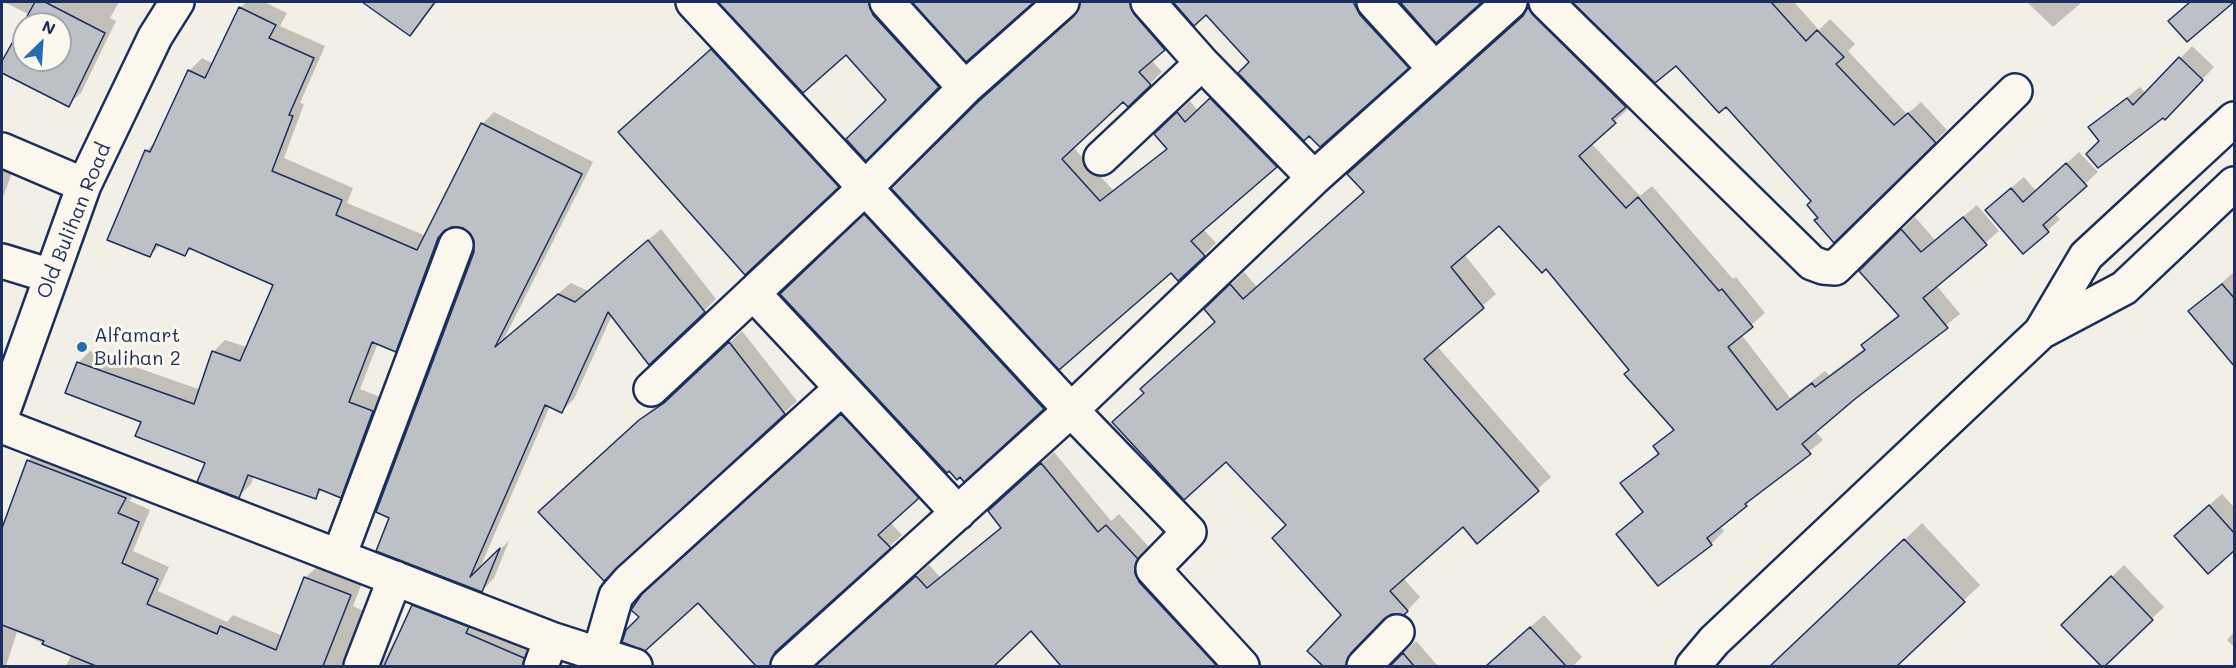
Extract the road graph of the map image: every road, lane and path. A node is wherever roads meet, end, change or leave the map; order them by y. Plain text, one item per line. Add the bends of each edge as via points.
1 (177, 2) edge
2 (693, 2) edge
3 (887, 2) edge
4 (1062, 2) edge
5 (1148, 2) edge
6 (1374, 2) edge
7 (1510, 2) edge
8 (1546, 2) edge
9 (1203, 63) junction
10 (1434, 68) junction
11 (965, 88) junction
12 (2015, 91) dead end
13 (2235, 119) edge
14 (2, 150) edge
15 (1101, 158) dead end
16 (1314, 178) junction
17 (2235, 184) edge
18 (84, 185) junction
19 (865, 188) junction
20 (456, 245) dead end
21 (2, 261) edge
22 (51, 276) junction
23 (753, 293) junction
24 (2041, 332) junction
25 (842, 388) junction
26 (651, 389) dead end
27 (1071, 410) junction
28 (2, 414) edge
29 (2, 426) edge
30 (958, 513) junction
31 (339, 556) junction
32 (395, 578) junction
33 (1397, 632) dead end
34 (546, 653) edge
35 (599, 655) junction
36 (360, 666) edge
37 (634, 666) edge
38 (788, 666) edge
39 (1242, 666) edge
40 (1364, 666) edge
41 (1693, 666) edge

1 - 18 street, Old Bulihan Road via 155,37
2 - 19 street
3 - 11 street
4 - 11 street
5 - 9 street
6 - 10 street
7 - 10 street
8 - 12 street via 1812,263 1823,267 1835,268
9 - 15 street
9 - 16 street
10 - 16 street
11 - 19 street
13 - 24 street via 2086,256
14 - 18 street
16 - 27 street
17 - 24 street via 2124,288
18 - 22 street, Old Bulihan Road
19 - 23 street
19 - 27 street
20 - 31 street
21 - 22 street
22 - 28 street, Old Bulihan Road
23 - 25 street
23 - 26 street
24 - 41 street via 1723,633
25 - 30 street
25 - 35 street via 629,581 616,596
27 - 30 street
27 - 39 street via 1189,532 1153,569
29 - 31 street
30 - 38 street
31 - 32 street
32 - 34 street
32 - 36 street
33 - 40 street
34 - 35 street
35 - 37 street

